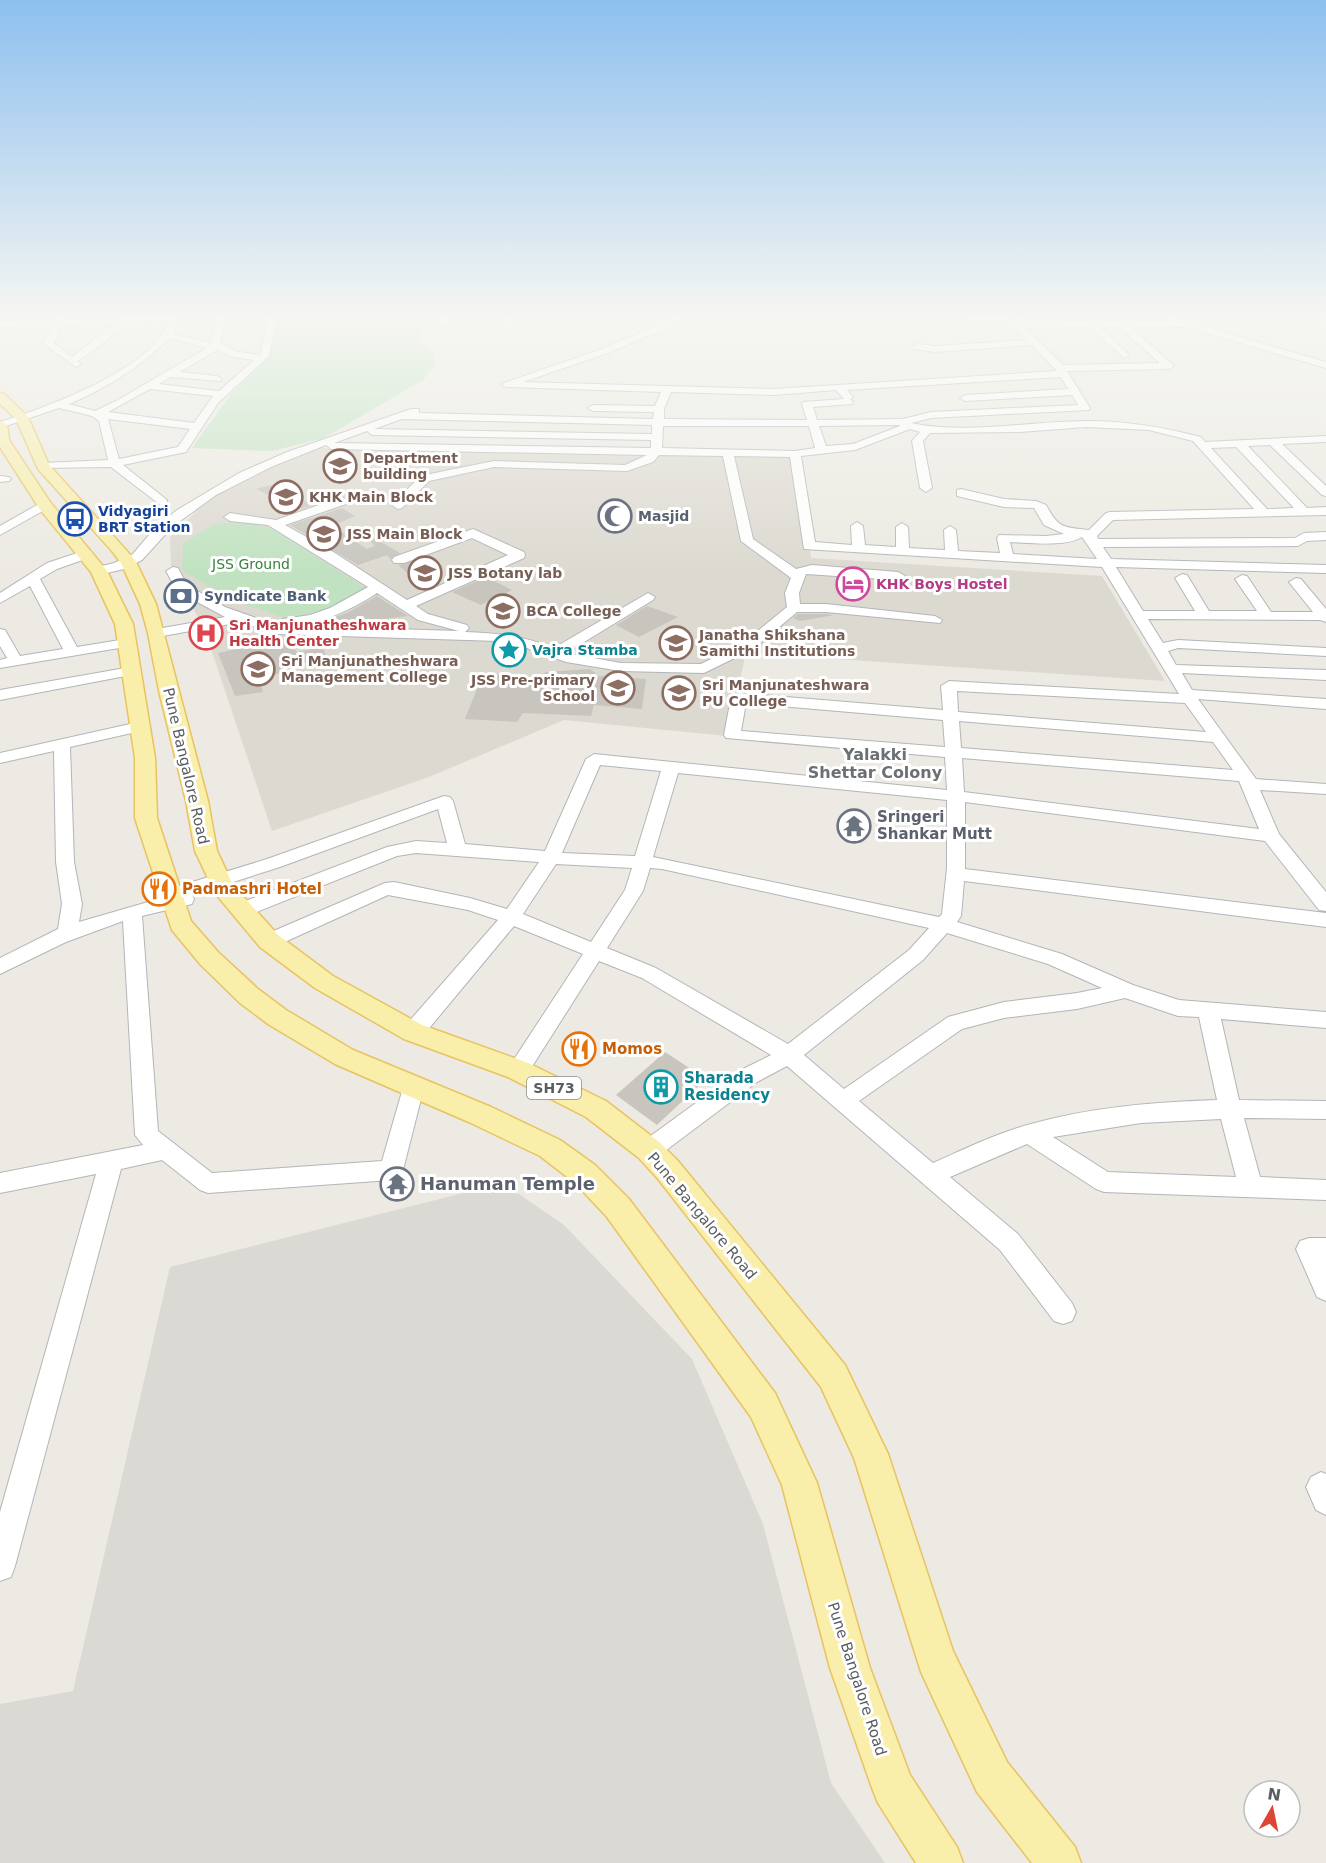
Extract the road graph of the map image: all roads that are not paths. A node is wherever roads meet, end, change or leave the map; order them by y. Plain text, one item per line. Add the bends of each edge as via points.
1 (1, 402) edge
2 (64, 402) edge
3 (120, 402) edge
4 (213, 402) edge
5 (661, 402) edge
6 (848, 402) joint
7 (1081, 402) edge
8 (58, 405) junction
9 (473, 406) dead end
10 (587, 408) dead end
11 (658, 409) junction
12 (96, 414) junction
13 (402, 416) junction
14 (855, 422) junction
15 (659, 423) junction
16 (811, 423) junction
17 (905, 424) junction
18 (197, 427) junction
19 (4, 429) edge
20 (927, 430) junction
21 (358, 431) junction
22 (658, 437) junction
23 (1324, 441) edge
24 (1273, 442) junction
25 (1240, 444) junction
26 (317, 445) junction
27 (1203, 445) junction
28 (822, 450) junction
29 (656, 452) junction
30 (728, 453) junction
31 (795, 454) junction
32 (114, 463) junction
33 (43, 466) junction
34 (926, 488) dead end
35 (1326, 492) edge
36 (961, 493) dead end
37 (342, 501) dead end
38 (163, 502) dead end
39 (44, 505) junction
40 (398, 505) dead end
41 (1326, 511) edge
42 (1263, 512) junction
43 (1303, 512) junction
44 (230, 517) dead end
45 (275, 524) junction
46 (857, 526) dead end
47 (902, 527) dead end
48 (950, 530) dead end
49 (0, 531) edge
50 (1326, 536) edge
51 (1093, 539) junction
52 (1301, 541) junction
53 (1326, 541) edge
54 (859, 549) junction
55 (903, 552) junction
56 (952, 555) junction
57 (1007, 558) junction
58 (399, 560) dead end
59 (92, 562) junction
60 (129, 563) junction
61 (1106, 563) junction
62 (1326, 569) edge
63 (173, 571) dead end
64 (898, 576) dead end
65 (798, 577) junction
66 (1182, 578) dead end
67 (33, 579) junction
68 (1242, 579) dead end
69 (1296, 582) dead end
70 (376, 588) junction
71 (648, 597) dead end
72 (0, 599) edge
73 (405, 606) junction
74 (794, 608) junction
75 (1139, 615) junction
76 (1204, 615) junction
77 (1267, 615) junction
78 (1326, 617) edge
79 (241, 618) junction
80 (935, 620) dead end
81 (257, 623) junction
82 (0, 633) edge
83 (157, 633) junction
84 (498, 638) junction
85 (1299, 639) dead end
86 (1326, 640) edge
87 (126, 643) junction
88 (1159, 648) junction
89 (72, 652) junction
90 (1326, 652) edge
91 (554, 654) junction
92 (16, 662) junction
93 (0, 664) edge
94 (1172, 669) junction
95 (131, 671) junction
96 (1326, 675) edge
97 (0, 695) edge
98 (1189, 697) junction
99 (1326, 704) edge
100 (950, 714) junction
101 (139, 727) junction
102 (1219, 738) junction
103 (62, 744) junction
104 (955, 752) junction
105 (0, 758) edge
106 (671, 766) junction
107 (1248, 780) junction
108 (1326, 789) edge
109 (956, 796) junction
110 (1271, 836) junction
111 (458, 850) junction
112 (551, 858) junction
113 (641, 862) junction
114 (955, 874) junction
115 (1317, 883) edge
116 (221, 885) junction
117 (171, 898) junction
118 (1326, 905) edge
119 (242, 910) junction
120 (132, 913) junction
121 (511, 917) junction
122 (1326, 920) edge
123 (944, 925) junction
124 (67, 935) junction
125 (269, 941) junction
126 (597, 951) junction
127 (0, 967) edge
128 (1126, 990) junction
129 (1208, 1010) junction
130 (1326, 1020) edge
131 (413, 1032) junction
132 (789, 1055) junction
133 (518, 1070) junction
134 (413, 1087) junction
135 (843, 1101) junction
136 (1230, 1108) junction
137 (1326, 1110) edge
138 (1030, 1134) junction
139 (166, 1150) junction
140 (649, 1150) junction
141 (111, 1161) junction
142 (930, 1175) junction
143 (0, 1183) edge
144 (1251, 1187) junction
145 (1326, 1190) edge
146 (1326, 1249) edge
147 (1326, 1289) edge
148 (1063, 1312) dead end
149 (0, 1566) edge
150 (941, 1863) edge
151 (1059, 1863) edge

1 - 19 main road, Pune Bangalore Road / SH73
2 - 8 street
3 - 12 street
4 - 18 street
5 - 11 street
6 - 14 street
6 - 16 street via 807,404
7 - 17 street via 1085,408 931,415
8 - 12 street
8 - 19 street
9 - 13 street via 430,406
10 - 11 street
11 - 15 street
12 - 18 street
12 - 32 street via 104,420
13 - 15 street
13 - 21 street
14 - 16 street
14 - 17 street
15 - 16 street
15 - 22 street
16 - 28 street
17 - 20 street
17 - 28 street via 855,447
18 - 32 street via 182,450
19 - 33 main road, Pune Bangalore Road / SH73
19 - 39 main road, Pune Bangalore Road / SH73
20 - 27 street via 1116,424 1149,427
20 - 34 street via 917,441
21 - 22 street
21 - 26 street
22 - 29 street
23 - 24 street
24 - 25 street
24 - 35 street
25 - 27 street
25 - 43 street
26 - 29 street
26 - 60 street via 260,466 217,489 176,517
27 - 42 street
28 - 31 street
29 - 30 street
29 - 40 street via 649,460 627,468 494,464 425,478
30 - 31 street
30 - 65 street via 747,542
31 - 54 street via 809,546
32 - 33 street
32 - 38 street
33 - 60 main road, Pune Bangalore Road / SH73
36 - 51 street via 1004,503 1036,505 1059,530
37 - 45 street
39 - 49 street
39 - 59 main road, Pune Bangalore Road / SH73
41 - 43 street
42 - 43 street
42 - 51 street via 1110,516
44 - 45 street
45 - 70 street
46 - 54 street
47 - 55 street
48 - 56 street
50 - 52 street via 1304,537
51 - 52 street
51 - 57 street via 1003,538
51 - 61 street
52 - 53 street
54 - 55 street
55 - 56 street
56 - 57 street
57 - 61 street
58 - 73 street via 473,533 519,555
59 - 60 street
59 - 67 street via 52,566
59 - 87 main road, Pune Bangalore Road / SH73 via 124,624
60 - 83 main road, Pune Bangalore Road / SH73
61 - 62 street
61 - 75 street
63 - 79 street via 182,588
64 - 65 street via 812,569 801,571
65 - 74 street via 792,593
66 - 76 street
67 - 72 street
67 - 89 street
68 - 77 street
69 - 78 street
70 - 73 street
70 - 81 street via 346,608 299,622
71 - 91 street
73 - 84 street via 423,617
74 - 80 street
74 - 91 street via 748,646 704,669 621,668
75 - 76 street
75 - 88 street
76 - 77 street
77 - 78 street
79 - 81 street
79 - 83 street
81 - 84 street via 277,630
82 - 92 street
83 - 116 main road, Pune Bangalore Road / SH73 via 206,851
84 - 91 street
85 - 86 street
87 - 89 street
87 - 95 main road, Pune Bangalore Road / SH73
88 - 90 street via 1178,644
88 - 94 street
89 - 92 street
92 - 93 street
94 - 96 street
94 - 98 street
95 - 97 street
95 - 101 main road, Pune Bangalore Road / SH73
98 - 99 street
98 - 100 street via 949,686
98 - 102 street
100 - 102 street
100 - 104 street
100 - 104 street via 739,698 732,735
101 - 103 street
101 - 117 main road, Pune Bangalore Road / SH73 via 145,758 146,818
102 - 107 street
103 - 105 street
103 - 124 street via 65,862 72,904
104 - 107 street
104 - 109 street
106 - 109 street
106 - 112 street via 594,759
106 - 113 street
107 - 108 street
107 - 110 street
109 - 110 street
109 - 114 street
110 - 115 street
111 - 112 street
111 - 116 street via 444,801
111 - 119 street via 416,847 393,851
112 - 113 street
112 - 121 street
113 - 123 street via 662,862
113 - 126 street via 634,891
114 - 122 street
114 - 123 street via 951,916
115 - 118 street
116 - 117 street
116 - 119 main road, Pune Bangalore Road / SH73
117 - 120 street
117 - 134 main road, Pune Bangalore Road / SH73 via 180,924 249,996 344,1057
119 - 125 main road, Pune Bangalore Road / SH73
120 - 124 street
120 - 139 street via 147,1135
121 - 125 street via 440,896 394,888
121 - 126 street
121 - 131 street
123 - 128 street via 1055,959
123 - 132 street via 916,955
124 - 127 street
125 - 131 main road, Pune Bangalore Road / SH73 via 324,982
126 - 132 street via 650,973
126 - 133 street
128 - 129 street via 1178,1008
128 - 135 street via 1004,1010 955,1023
129 - 130 street
129 - 136 street
131 - 133 main road, Pune Bangalore Road / SH73
132 - 135 street
132 - 140 street via 749,1076
133 - 140 main road, Pune Bangalore Road / SH73 via 596,1109
134 - 139 street via 391,1170 208,1182
134 - 150 main road, Pune Bangalore Road / SH73 via 550,1148 585,1173 618,1208 763,1405 799,1483 850,1668 893,1788
135 - 142 street
136 - 137 street
136 - 138 street via 1119,1116
136 - 144 street
138 - 142 street
138 - 144 street via 1104,1182
139 - 141 street
140 - 151 main road, Pune Bangalore Road / SH73 via 832,1376 870,1454 935,1658 992,1777
141 - 143 street
141 - 149 street
142 - 148 street via 1010,1242
144 - 145 street
146 - 147 street via 1308,1249

